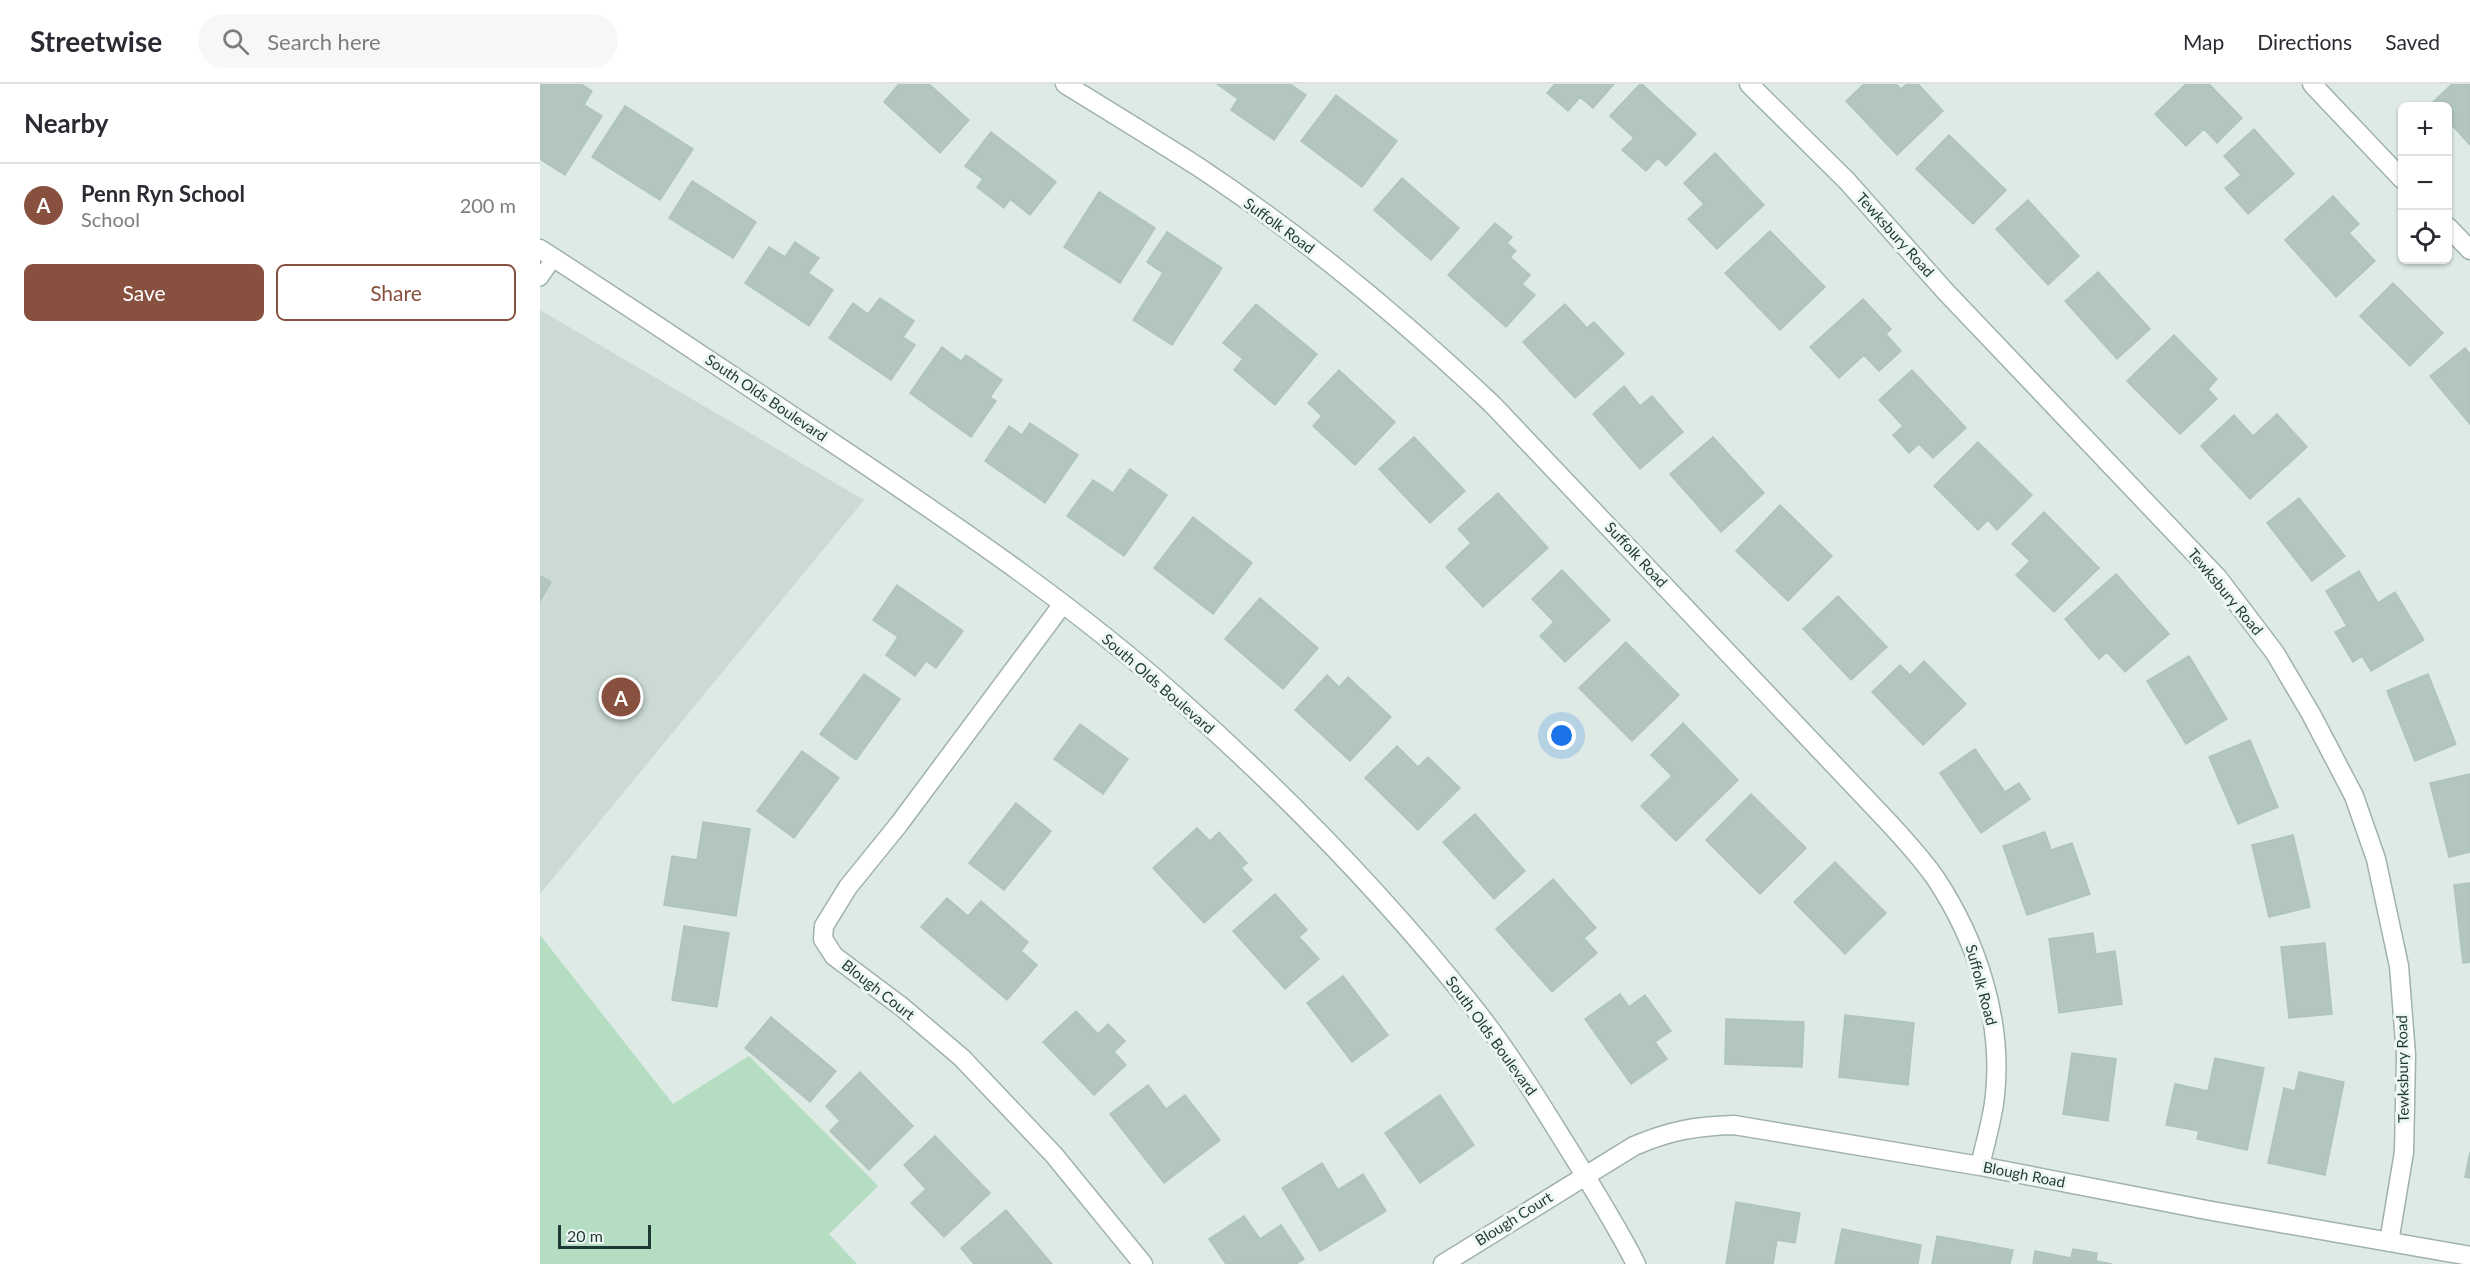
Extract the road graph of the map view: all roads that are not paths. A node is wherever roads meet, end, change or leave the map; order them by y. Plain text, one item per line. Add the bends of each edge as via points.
1 (1065, 84) edge
2 (1749, 84) edge
3 (2312, 84) edge
4 (2398, 174) edge
5 (2452, 231) edge
6 (2470, 250) edge
7 (547, 254) edge
8 (540, 278) edge
9 (1062, 604) junction
10 (1980, 1166) junction
11 (1585, 1174) junction
12 (2389, 1242) junction
13 (2470, 1256) edge
14 (1143, 1264) edge
15 (1443, 1264) edge
16 (1636, 1264) edge

1 - 10 street, Suffolk Road via 1198,167 1366,291 1427,343 1492,404 1892,826 1954,907 1976,954 1992,1017 1996,1056 1995,1095
2 - 12 street, Tewksbury Road via 1846,181 2218,579 2276,653 2311,714 2357,806 2376,859 2399,966 2406,1055 2404,1152
3 - 4 street
5 - 6 street
7 - 8 lane
7 - 9 street, South Olds Boulevard via 941,516
9 - 11 street, South Olds Boulevard via 1179,698 1280,793 1370,886 1480,1016
9 - 14 street, Blough Court via 848,887 824,926 823,939 834,956 962,1058 1054,1155
10 - 11 street, Blough Road via 1771,1130 1698,1125 1663,1133
10 - 12 street, Blough Road
11 - 15 street, Blough Court
11 - 16 street, South Olds Boulevard
12 - 13 street, Blough Road

